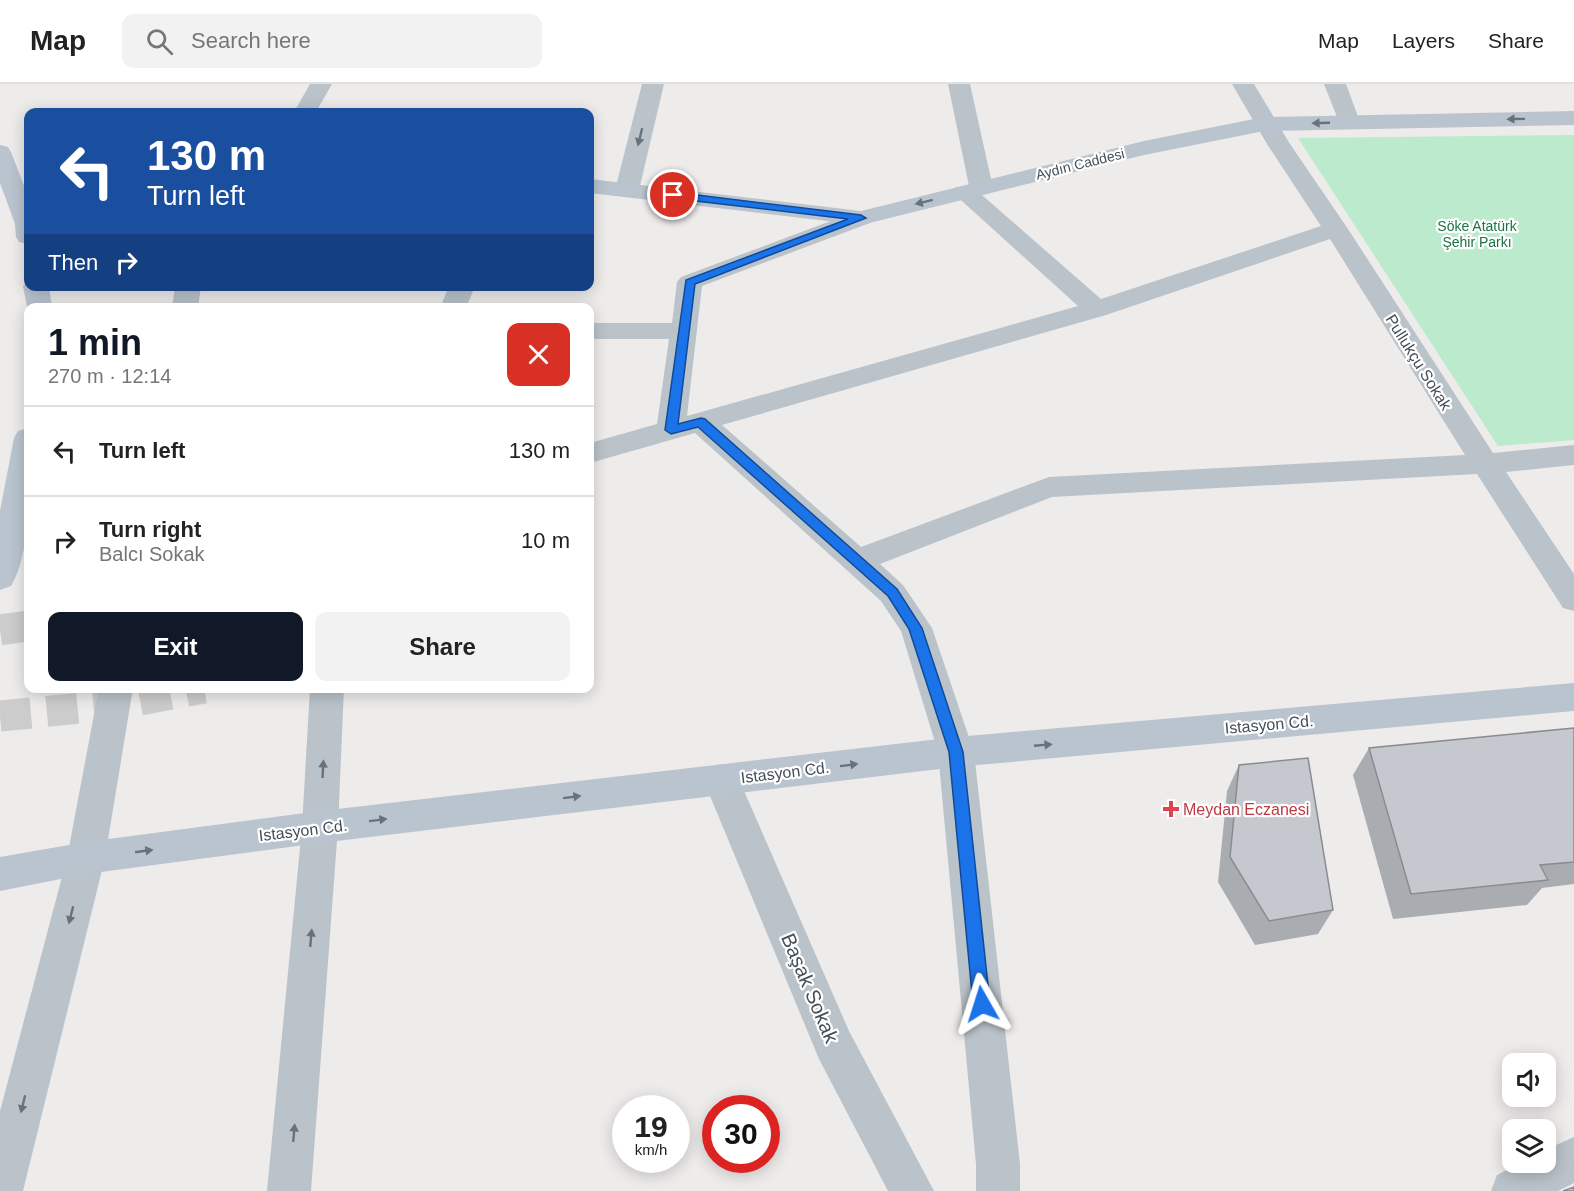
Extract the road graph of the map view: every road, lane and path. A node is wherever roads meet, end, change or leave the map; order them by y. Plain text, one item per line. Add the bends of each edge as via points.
1 (321, 84) edge
2 (653, 84) edge
3 (958, 84) edge
4 (1243, 84) edge
5 (1335, 84) edge
6 (307, 108) edge
7 (1574, 118) edge
8 (1349, 122) junction
9 (1264, 124) junction
10 (0, 152) edge
11 (594, 186) edge
12 (627, 190) junction
13 (972, 190) junction
14 (861, 218) junction
15 (23, 228) edge
16 (1336, 229) junction
17 (1097, 309) junction
18 (594, 331) edge
19 (683, 331) junction
20 (686, 426) junction
21 (594, 452) edge
22 (24, 455) edge
23 (1574, 455) edge
24 (1483, 464) junction
25 (5, 536) edge
26 (856, 561) junction
27 (0, 578) edge
28 (1574, 600) edge
29 (115, 693) edge
30 (327, 693) edge
31 (1574, 697) edge
32 (956, 752) junction
33 (722, 779) junction
34 (320, 827) junction
35 (86, 858) junction
36 (0, 874) edge
37 (1574, 1159) edge
38 (1, 1191) edge
39 (289, 1191) edge
40 (912, 1191) edge
41 (998, 1191) edge
42 (1513, 1191) edge

1 - 6 street
2 -> 12 street
3 - 13 street
4 - 9 street, Pullukçu Sokak
5 - 8 street
7 -> 8 main road, Aydın Caddesi
8 -> 9 main road, Aydın Caddesi
9 - 13 main road, Aydın Caddesi via 1144,148
9 - 16 street, Pullukçu Sokak
10 - 15 main road
11 - 12 main road, Aydın Caddesi
12 - 14 main road, Aydın Caddesi
13 -> 14 main road, Aydın Caddesi
13 - 17 street
14 - 19 street via 690,282
16 - 17 street
16 - 24 street, Pullukçu Sokak
17 - 20 street
18 - 19 street
19 - 20 street
20 - 21 street
20 - 26 street
22 - 25 main road
23 - 24 street
24 - 26 street via 1049,487
24 - 28 street, Pullukçu Sokak
25 - 27 main road
26 - 32 street via 892,593 916,628
29 - 35 street
34 -> 30 street
32 -> 31 main road, Istasyon Cd.
33 -> 32 main road, Istasyon Cd.
32 - 41 street
34 -> 33 main road, Istasyon Cd.
33 - 40 street, Başak Sokak via 834,1045
35 -> 34 main road, Istasyon Cd.
39 -> 34 street
35 - 36 main road, Istasyon Cd.
35 -> 38 street
37 - 42 street

